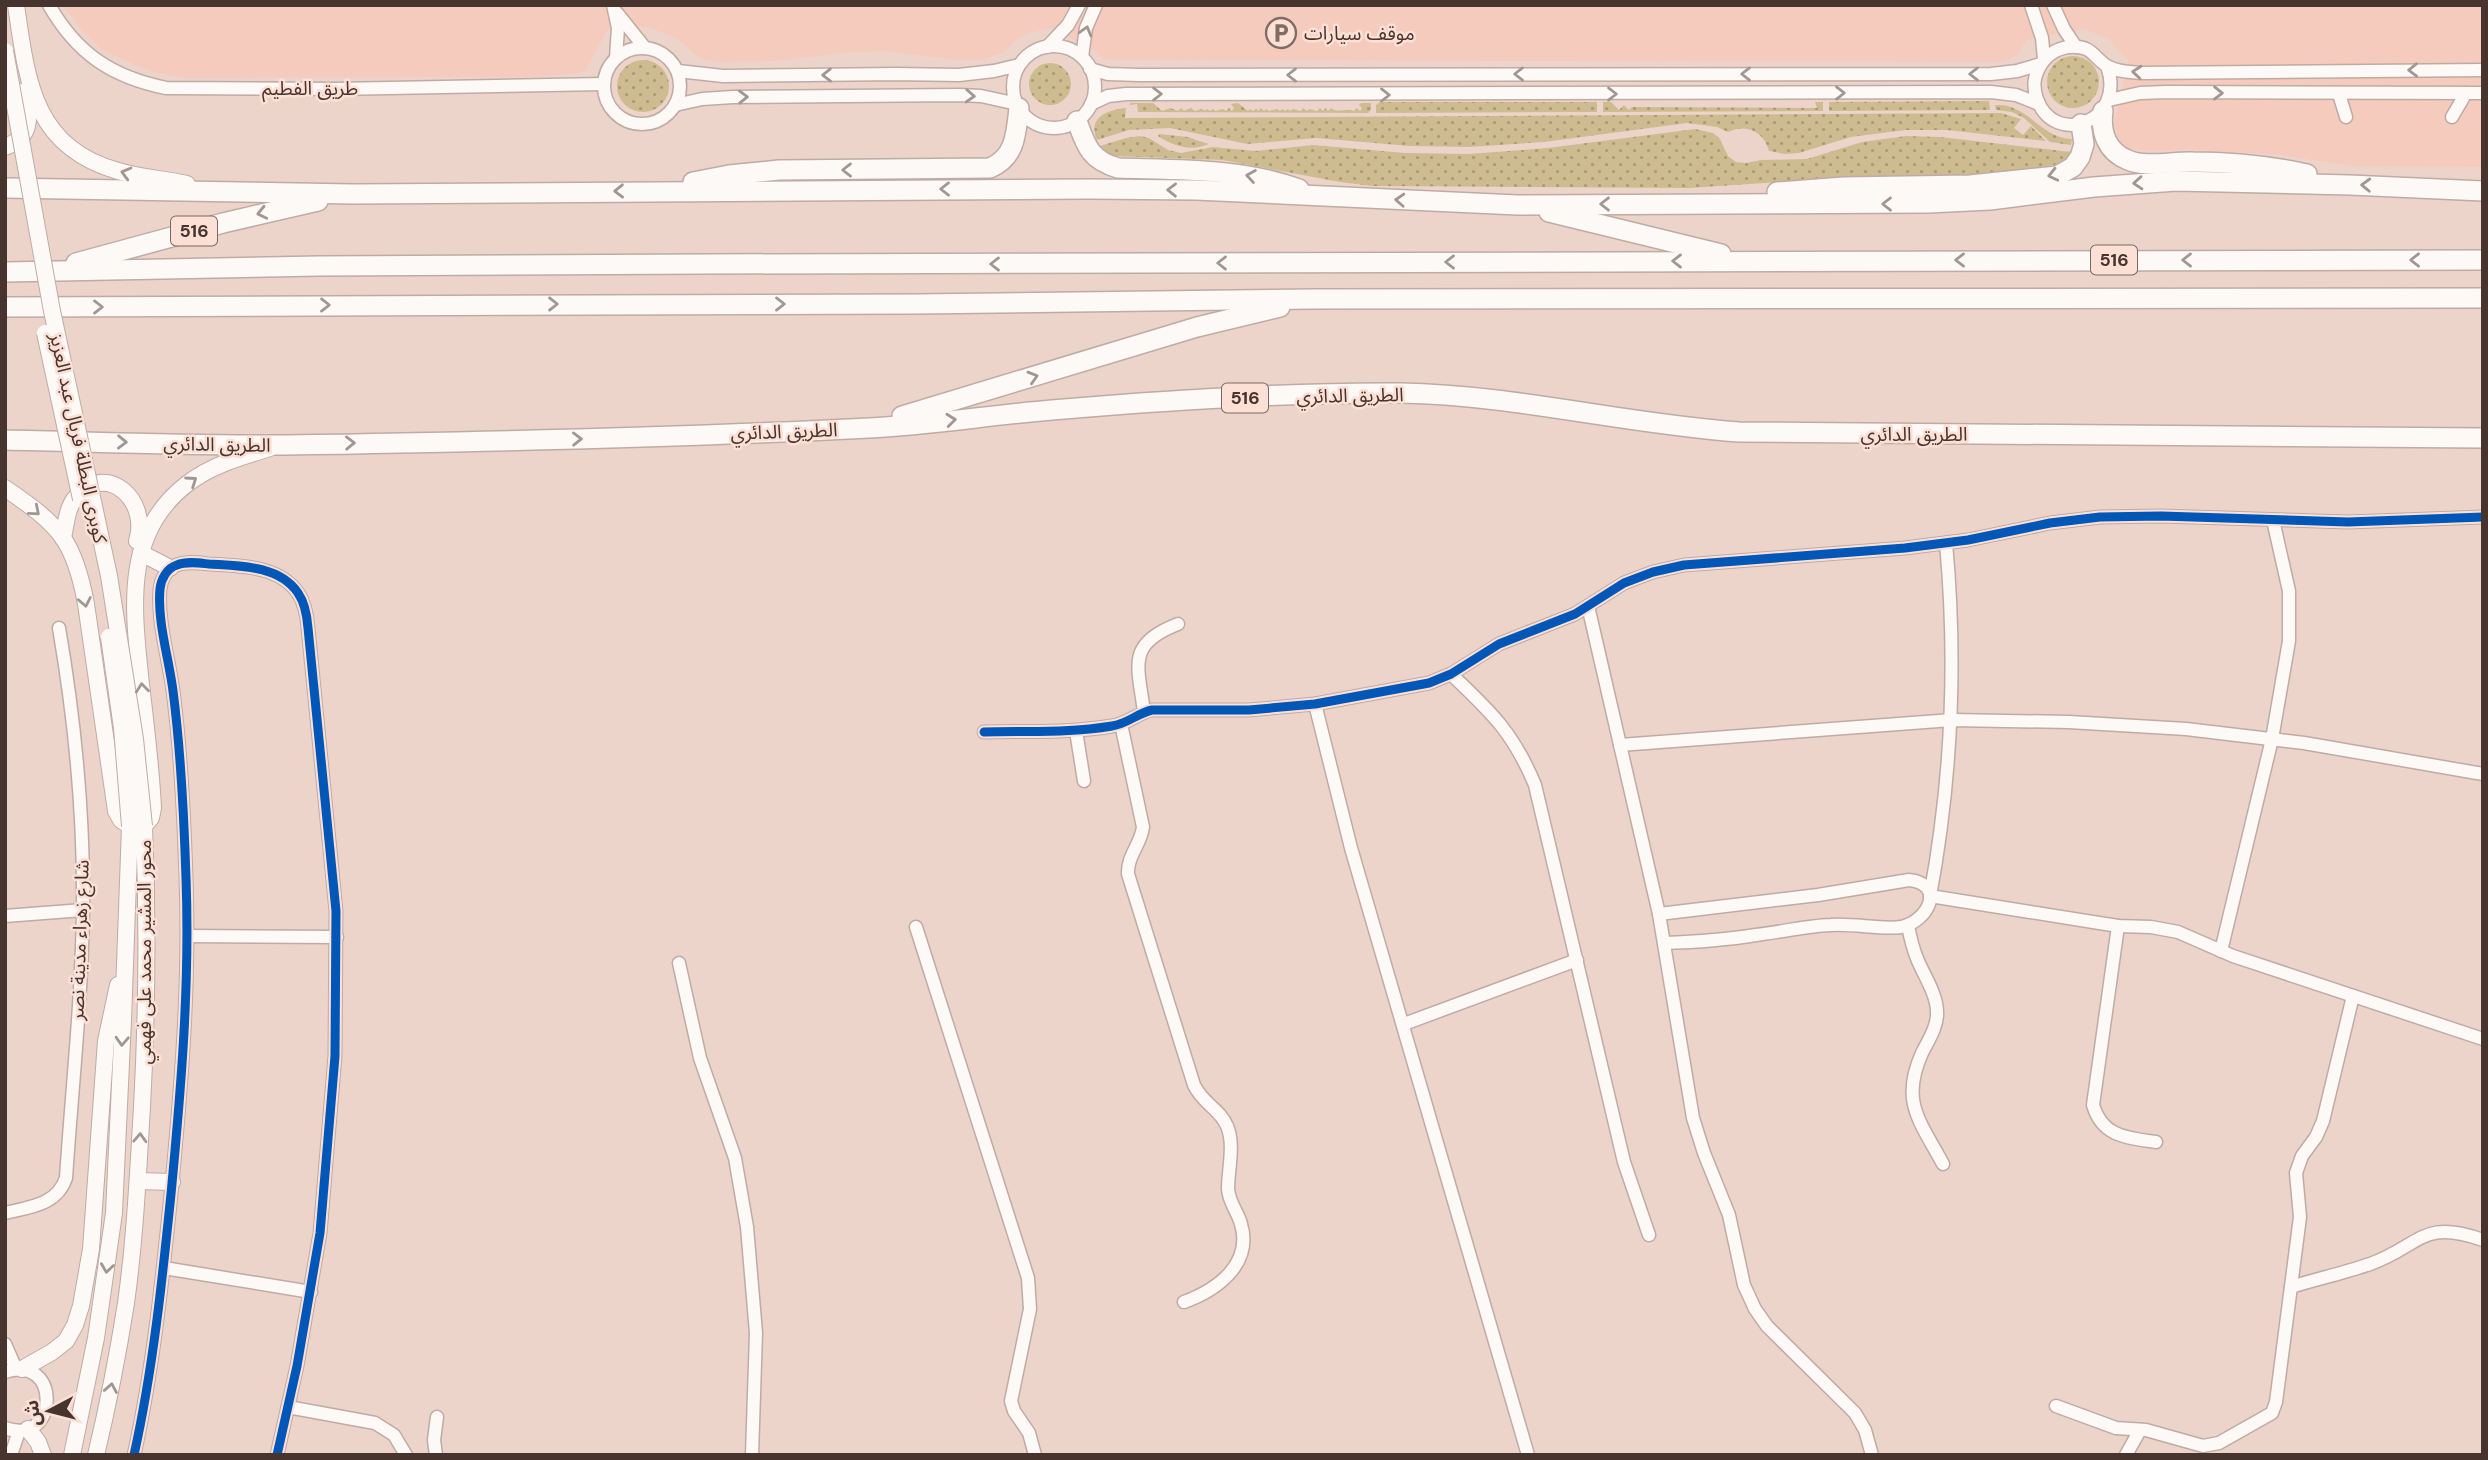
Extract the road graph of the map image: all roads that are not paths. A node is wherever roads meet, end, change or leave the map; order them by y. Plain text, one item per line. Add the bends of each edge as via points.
1 (16, 5) edge
2 (49, 5) edge
3 (1079, 5) edge
4 (1096, 5) edge
5 (2031, 5) edge
6 (2053, 5) edge
7 (614, 7) edge
8 (1047, 47) junction
9 (2076, 47) junction
10 (22, 48) junction
11 (645, 48) junction
12 (5, 51) edge
13 (1082, 57) junction
14 (616, 58) junction
15 (2043, 61) junction
16 (1019, 65) junction
17 (2107, 66) junction
18 (1090, 69) junction
19 (2483, 70) edge
20 (678, 71) junction
21 (604, 84) junction
22 (2466, 93) junction
23 (2483, 93) edge
24 (2339, 94) junction
25 (1091, 104) junction
26 (2039, 104) junction
27 (676, 105) junction
28 (1018, 106) junction
29 (2106, 106) junction
30 (2346, 117) dead end
31 (2452, 117) dead end
32 (5, 120) edge
33 (1077, 121) junction
34 (2081, 124) junction
35 (5, 147) edge
36 (2330, 184) junction
37 (5, 188) edge
38 (659, 191) junction
39 (2483, 191) edge
40 (217, 192) junction
41 (353, 194) junction
42 (1317, 196) junction
43 (1747, 204) junction
44 (1517, 205) junction
45 (2483, 260) edge
46 (1745, 261) junction
47 (5, 272) edge
48 (37, 272) junction
49 (2483, 298) edge
50 (1315, 299) junction
51 (5, 307) edge
52 (875, 428) junction
53 (2483, 438) edge
54 (5, 440) edge
55 (281, 445) junction
56 (5, 488) edge
57 (2483, 517) edge
58 (2273, 520) junction
59 (63, 538) junction
60 (1946, 543) junction
61 (141, 553) junction
62 (170, 568) junction
63 (1588, 606) junction
64 (134, 612) junction
65 (1178, 624) dead end
66 (58, 628) dead end
67 (1451, 674) junction
68 (1315, 704) junction
69 (1144, 712) junction
70 (1952, 720) junction
71 (1121, 724) junction
72 (1076, 730) junction
73 (984, 732) dead end
74 (2272, 739) junction
75 (1620, 745) junction
76 (2483, 774) edge
77 (1084, 781) dead end
78 (137, 826) junction
79 (1930, 897) junction
80 (83, 911) junction
81 (1658, 914) junction
82 (5, 916) edge
83 (1908, 925) junction
84 (2118, 926) junction
85 (916, 927) dead end
86 (188, 936) junction
87 (337, 937) junction
88 (1664, 943) junction
89 (2221, 951) junction
90 (1577, 960) junction
91 (126, 963) junction
92 (679, 963) dead end
93 (2353, 996) junction
94 (1404, 1024) junction
95 (2483, 1039) edge
96 (2156, 1142) dead end
97 (1943, 1164) dead end
98 (138, 1181) junction
99 (172, 1182) junction
100 (5, 1213) edge
101 (1649, 1235) dead end
102 (2483, 1240) edge
103 (164, 1268) junction
104 (2291, 1287) junction
105 (311, 1292) junction
106 (1184, 1302) dead end
107 (5, 1344) edge
108 (14, 1370) edge
109 (2056, 1406) dead end
110 (288, 1407) junction
111 (437, 1417) dead end
112 (5, 1428) edge
113 (23, 1430) junction
114 (2140, 1430) junction
115 (11, 1455) edge
116 (43, 1455) edge
117 (72, 1455) edge
118 (96, 1455) edge
119 (134, 1455) edge
120 (278, 1455) edge
121 (405, 1455) edge
122 (436, 1455) edge
123 (751, 1455) edge
124 (1035, 1455) edge
125 (1528, 1455) edge
126 (1872, 1455) edge
127 (2126, 1455) edge

1 - 10 main road
2 - 21 street, طريق الفطيم via 59,24 95,60 117,74 166,88
3 - 8 street
13 -> 4 street
5 - 15 street via 2042,38
6 - 9 street
7 - 11 street
7 - 14 street
8 - 13 street via 1066,48
8 - 16 street via 1031,53
9 - 15 street via 2059,49
9 - 17 street via 2091,51
10 - 35 main road via 29,118 23,135
40 -> 10 main road via 115,171 68,147 41,116
11 - 14 street
11 - 20 street via 665,55
12 - 78 main road, كوبرى البطلة فريال عبد العزيز, bridge via 52,311 109,576 135,739
13 - 18 street
14 - 21 street
15 -> 18 street via 1991,74 1139,75
15 - 26 street via 2034,84
16 -> 20 street via 959,75 723,76
16 - 28 street via 1013,91
19 -> 17 street via 2150,73
17 - 29 street via 2111,78
18 - 25 street via 1094,80
20 - 27 street via 681,88
21 - 27 street via 606,98 625,120 639,124 660,120
22 - 23 street
22 - 24 street
22 - 31 street
29 -> 24 street via 2140,93
24 - 30 street
25 -> 26 street via 1126,94 1992,92
25 - 33 street
26 - 34 street via 2052,119
27 -> 28 street via 723,97 960,95
28 - 33 street via 1026,117 1045,127
28 -> 38 highway via 1012,149 990,168 753,172
29 - 34 street
29 - 36 highway via 2104,137 2126,160 2260,166 2308,174
32 - 78 main road, كوبرى البطلة فريال عبد العزيز, bridge via 106,618
42 -> 33 highway via 1254,176 1118,168 1088,149
34 -> 43 highway via 2084,144 2080,157 2057,176 1970,185 1776,192
39 -> 36 highway, 516
36 -> 43 highway, 516 via 2176,181 1959,202
37 - 40 highway, 516
38 -> 41 highway, 516
42 -> 38 highway, 516 via 1099,189
40 - 41 highway, 516
41 -> 48 highway, 516
44 -> 42 highway, 516
43 -> 44 highway, 516
44 - 46 highway, 516
45 -> 46 highway, 516
46 -> 48 highway, 516 via 319,266
47 - 48 highway, 516
49 - 50 highway, 516
51 -> 50 highway, 516
52 -> 50 highway, 516 via 1197,327
52 -> 53 highway, الطريق الدائري / 516 via 1176,401 1401,393 1512,400 1664,425 1751,433
55 -> 52 highway, الطريق الدائري / 516
54 -> 55 highway, الطريق الدائري / 516
61 -> 55 main road, محور المشير محمد على فهمي via 158,513 187,484 227,462
56 -> 59 main road, محور المشير محمد على فهمي
57 - 58 street
58 - 60 street via 2100,517
58 - 74 street via 2289,592 2291,625
59 - 64 main road via 71,504 84,490 102,484 128,493 140,527 127,581
59 -> 78 main road, محور المشير محمد على فهمي via 86,604 116,811 121,820
60 - 63 street via 1684,565 1631,580
60 - 70 street
61 - 62 main road
61 - 64 main road, محور المشير محمد على فهمي
62 - 86 street via 163,577 160,604 177,727
62 - 87 street via 187,563 266,571 298,592 306,609
63 - 67 street via 1499,644
63 - 75 street
78 -> 64 main road, محور المشير محمد على فهمي via 152,818 153,808
65 - 69 street via 1152,636 1141,651 1138,671
66 - 80 street, شارع زهراء مدينة نصر via 78,764
67 - 68 street via 1416,686
67 - 90 street via 1498,719 1528,768
68 - 69 street
68 - 94 street via 1348,836
69 - 71 street
70 - 74 street via 2127,725
70 - 75 street
70 - 79 street
71 - 72 street
71 - 106 street via 1143,827 1128,862 1128,874 1194,1084 1229,1129 1229,1194 1243,1232 1234,1269 1206,1292
72 - 73 street
72 - 77 street
74 - 76 street
74 - 89 street
75 - 81 street
78 - 91 main road, محور المشير محمد على فهمي
98 -> 78 main road, محور المشير محمد على فهمي via 148,960
79 - 81 street via 1926,886 1909,880
79 - 83 street via 1926,912
79 - 84 street
80 - 82 street
80 - 100 street, شارع زهراء مدينة نصر via 66,1178 50,1200
81 - 88 street
83 - 88 street via 1819,926
83 - 97 street via 1937,1013 1913,1076 1912,1100
84 - 89 street via 2178,932
84 - 96 street via 2094,1105 2098,1119 2113,1133
85 - 124 street via 1028,1278 1030,1309 1012,1401
86 - 87 street
86 - 99 street via 187,1007
87 - 105 street via 332,1115
88 - 126 street via 1693,1118 1729,1215 1749,1298 1767,1326 1855,1413
89 - 93 street
90 - 94 street
90 - 101 street via 1624,1162
91 - 108 main road via 106,1041 91,1249 81,1306 66,1341
91 -> 117 main road, محور المشير محمد على فهمي via 114,1213 96,1338
92 - 123 street via 700,1058 735,1158 747,1227 756,1333
93 - 95 street
93 - 104 street via 2323,1121 2296,1172 2300,1217
94 - 125 street
98 - 99 main road
118 -> 98 main road, محور المشير محمد على فهمي via 126,1303
99 - 103 street
102 - 104 street via 2454,1231 2428,1234 2371,1264
103 - 105 street
103 - 119 street
104 - 114 street via 2275,1406 2268,1417 2208,1446
105 - 110 street
107 - 108 street
108 - 113 street via 38,1377 48,1401 42,1418
109 - 114 street via 2116,1428
110 - 120 street
110 - 121 street via 382,1426 399,1441
111 - 122 street
112 - 113 street
113 - 115 street
113 - 116 main road via 38,1443
114 - 127 street

